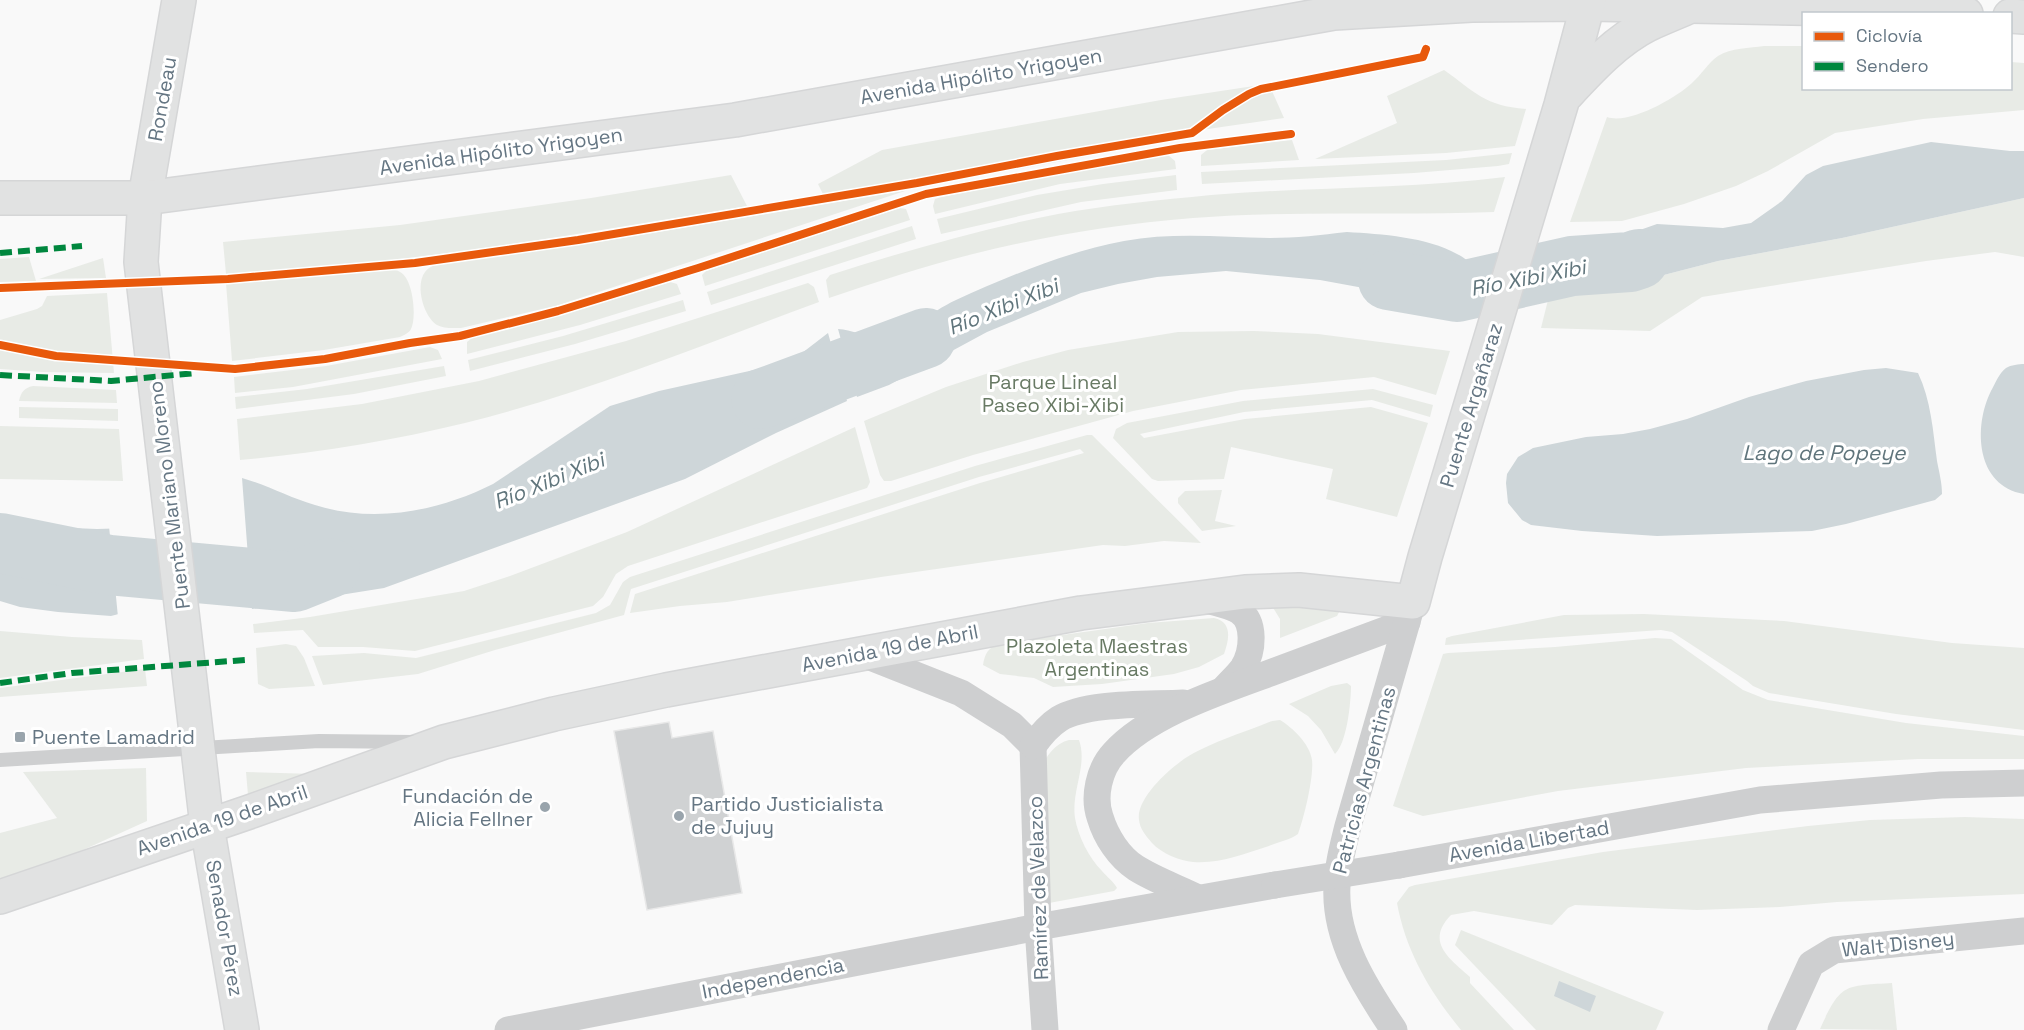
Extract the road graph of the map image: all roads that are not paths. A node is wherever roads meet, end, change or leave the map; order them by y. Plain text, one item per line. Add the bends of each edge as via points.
1 (179, 0) edge
2 (1589, 2) edge
3 (1693, 6) junction
4 (1932, 12) edge
5 (1561, 106) junction
6 (0, 198) edge
7 (145, 198) junction
8 (1425, 557) joint
9 (1199, 598) junction
10 (1410, 612) junction
11 (860, 653) junction
12 (1223, 690) junction
13 (1190, 703) junction
14 (196, 734) junction
15 (444, 742) junction
16 (1033, 746) junction
17 (0, 760) edge
18 (2024, 783) edge
19 (207, 826) junction
20 (0, 897) edge
21 (1198, 898) junction
22 (1038, 927) junction
23 (2024, 931) edge
24 (242, 1030) edge
25 (508, 1030) edge
26 (1045, 1030) edge
27 (1395, 1030) edge
28 (1781, 1030) edge

1 - 7 main road, Rondeau
2 - 3 main road, Avenida Hipólito Yrigoyen
2 - 5 main road, Puente Argañaraz
2 - 7 main road, Avenida Hipólito Yrigoyen via 1334,13 735,120
3 - 4 main road, Avenida Hipólito Yrigoyen
3 - 5 main road via 1648,25 1599,60
5 - 8 main road, Puente Argañaraz
6 - 7 main road, Avenida Hipólito Yrigoyen
7 - 14 main road, Puente Mariano Moreno via 141,262
8 - 10 main road, Patricias Argentinas
9 - 10 main road, Avenida 19 de Abril via 1299,590
9 - 11 main road, Avenida 19 de Abril via 1080,613
9 - 12 street via 1238,611 1248,621 1251,637 1246,663
10 - 12 street
10 - 27 street, Patricias Argentinas via 1348,826 1337,887 1346,946
11 - 15 main road, Avenida 19 de Abril via 554,714
11 - 16 street via 961,693 1012,725
12 - 13 street
13 - 16 street via 1083,710 1059,719
13 - 21 street via 1147,727 1113,754 1100,778 1097,795 1104,829 1123,857 1136,868
14 - 15 lane, Avenida 19 de Abril via 319,741
14 - 17 lane, Avenida 19 de Abril
14 - 19 main road, Senador Pérez
15 - 19 main road, Avenida 19 de Abril
16 - 22 street, Ramírez de Velazco
18 - 21 street, Avenida Libertad, bridge via 1929,785 1760,800
19 - 20 main road, Avenida 19 de Abril
19 - 24 main road, Senador Pérez
21 - 22 street, Avenida Libertad
22 - 25 street, Independencia
22 - 26 street, Ramírez de Velazco
23 - 28 street, Walt Disney via 1834,950 1811,964

